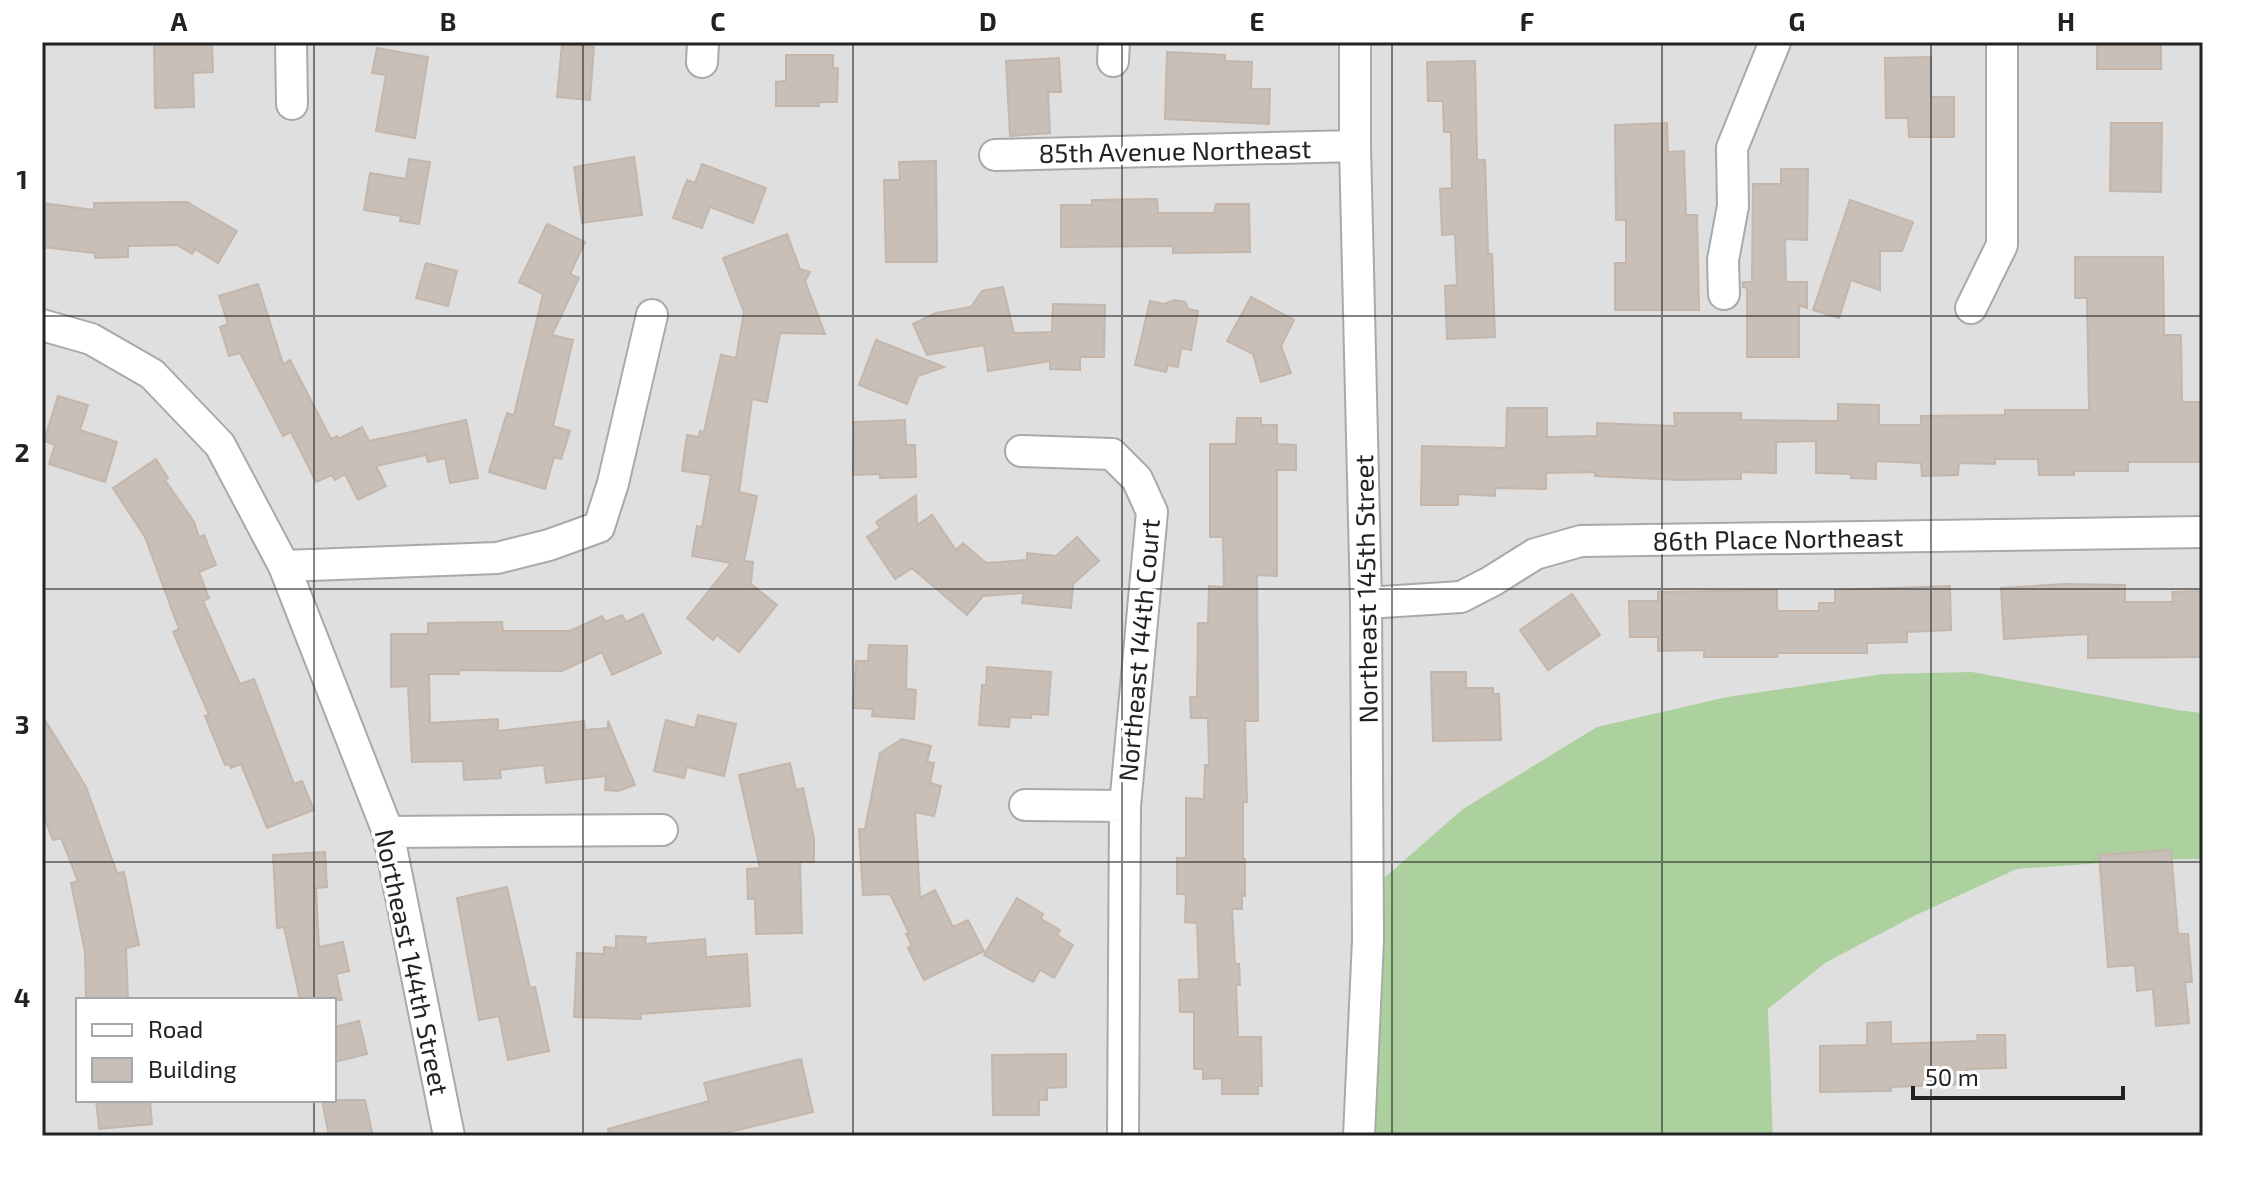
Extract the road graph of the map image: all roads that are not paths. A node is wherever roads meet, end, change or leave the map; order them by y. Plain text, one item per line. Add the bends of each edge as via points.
1 (291, 42) edge
2 (1355, 42) edge
3 (1775, 42) edge
4 (2002, 42) edge
5 (292, 104) dead end
6 (1355, 146) junction
7 (995, 155) dead end
8 (1724, 294) dead end
9 (1971, 308) dead end
10 (652, 315) dead end
11 (42, 325) edge
12 (1021, 451) dead end
13 (2203, 532) edge
14 (284, 566) junction
15 (1366, 603) junction
16 (1025, 805) dead end
17 (1125, 806) junction
18 (662, 830) dead end
19 (388, 832) junction
20 (449, 1136) edge
21 (1123, 1136) edge
22 (1359, 1136) edge

1 - 5 street
2 - 6 street, Northeast 145th Street
3 - 8 street via 1732,148 1733,206 1723,260
4 - 9 street via 2002,245
6 - 7 street, 85th Avenue Northeast
6 - 15 street, Northeast 145th Street
10 - 14 street via 599,527 497,558
11 - 14 street, Northeast 144th Street via 91,339 152,374 220,445
12 - 17 street, Northeast 144th Court via 1112,454 1137,479 1152,512
13 - 15 street, 86th Place Northeast via 1581,541 1535,554 1461,597
14 - 19 street, Northeast 144th Street
15 - 22 street, Northeast 145th Street via 1368,940
16 - 17 street, Northeast 144th Court
17 - 21 street, Northeast 144th Court
18 - 19 street
19 - 20 street, Northeast 144th Street

